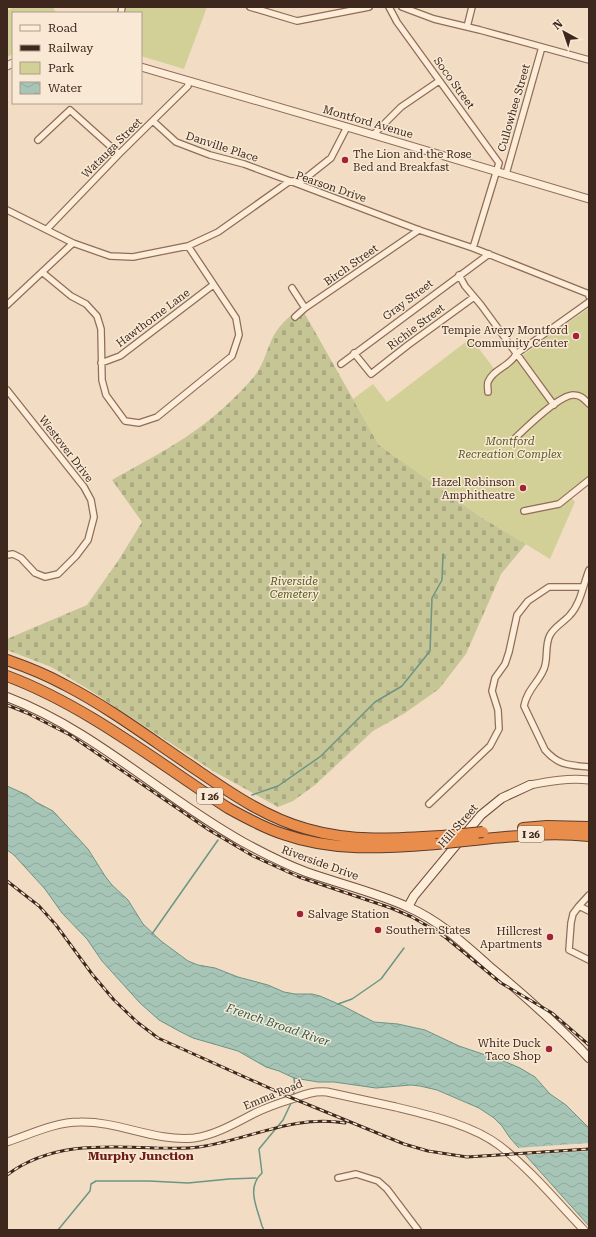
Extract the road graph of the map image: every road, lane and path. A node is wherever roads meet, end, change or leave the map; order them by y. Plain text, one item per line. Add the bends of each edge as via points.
1 (250, 7) edge
2 (369, 7) edge
3 (389, 7) edge
4 (402, 7) edge
5 (472, 7) edge
6 (467, 27) junction
7 (542, 47) junction
8 (589, 60) edge
9 (142, 67) edge
10 (188, 80) junction
11 (439, 81) junction
12 (153, 121) junction
13 (347, 127) junction
14 (373, 135) junction
15 (38, 140) dead end
16 (119, 154) junction
17 (497, 171) junction
18 (506, 174) junction
19 (290, 181) junction
20 (589, 200) edge
21 (7, 210) edge
22 (46, 229) junction
23 (419, 230) junction
24 (73, 243) junction
25 (188, 246) junction
26 (473, 248) junction
27 (489, 254) junction
28 (42, 272) junction
29 (459, 275) junction
30 (214, 285) junction
31 (292, 288) dead end
32 (589, 296) edge
33 (474, 297) junction
34 (589, 302) edge
35 (7, 305) edge
36 (305, 308) junction
37 (295, 317) dead end
38 (354, 353) junction
39 (516, 354) junction
40 (101, 363) junction
41 (341, 364) dead end
42 (7, 390) edge
43 (488, 392) dead end
44 (589, 404) edge
45 (554, 405) junction
46 (512, 440) dead end
47 (589, 480) edge
48 (524, 511) dead end
49 (7, 555) edge
50 (589, 570) edge
51 (583, 587) junction
52 (7, 660) edge
53 (7, 676) edge
54 (7, 697) edge
55 (589, 767) edge
56 (589, 780) edge
57 (530, 785) joint
58 (429, 804) dead end
59 (589, 827) edge
60 (589, 836) edge
61 (439, 840) junction
62 (589, 895) edge
63 (579, 906) junction
64 (408, 907) junction
65 (589, 911) edge
66 (589, 960) edge
67 (589, 1058) edge
68 (7, 1142) edge
69 (338, 1178) dead end
70 (418, 1230) edge
71 (584, 1230) edge

1 - 2 street via 297,21
3 - 11 street, Soco Street
4 - 6 street via 434,19
5 - 6 street
6 - 7 street
7 - 8 street
7 - 18 street, Cullowhee Street
9 - 10 street, Montford Avenue
10 - 12 street, Watauga Street via 188,86
10 - 13 street, Montford Avenue
11 - 14 street via 401,107
11 - 17 street, Soco Street via 500,163
12 - 16 street, Watauga Street
12 - 19 street, Danville Place via 176,142
13 - 14 street, Montford Avenue
13 - 19 street via 331,158 302,181
14 - 17 street, Montford Avenue
15 - 16 street via 70,110
16 - 22 street, Watauga Street
17 - 18 street, Montford Avenue
17 - 26 street
18 - 20 street, Montford Avenue
19 - 23 street, Pearson Drive
19 - 25 street, Pearson Drive via 218,232
21 - 22 street, Pearson Drive
22 - 24 street, Pearson Drive
23 - 26 street, Pearson Drive
23 - 36 street, Birch Street
24 - 25 street, Pearson Drive via 110,256 133,257
24 - 28 street
25 - 30 street
26 - 27 street, Pearson Drive
27 - 29 street, Gray Street
27 - 32 street, Pearson Drive
28 - 35 street
28 - 40 street via 71,296 86,304 97,316 101,330
29 - 33 street
29 - 38 street, Gray Street
30 - 40 street, Hawthorne Lane via 120,356
30 - 40 street via 236,318 239,335 232,356 157,416 139,423 125,421 106,395
31 - 36 street
33 - 38 street, Richie Street via 371,374
33 - 39 street
34 - 39 street
36 - 37 street, Birch Street
38 - 41 street, Gray Street
39 - 43 street via 514,359 493,375 488,382
39 - 45 street
42 - 49 street, Westover Drive via 84,487 92,500 94,517 88,540 58,574 45,577 35,573 21,558 13,554
44 - 45 street via 582,396 573,394 565,396
45 - 46 street
47 - 48 street via 558,504
50 - 51 street
51 - 55 street via 579,602 550,635 544,670 533,685 524,706 550,756 560,763
51 - 58 street via 549,588 528,601 517,615 509,652 505,664 495,678 492,691 498,710 499,729 490,746
52 - 61 highway, I 26 via 66,685 238,798 273,817 319,832 358,838
53 - 61 highway, I 26 via 82,711 228,808 283,834 344,847 366,848
54 - 64 main road, Riverside Drive via 42,712 80,734 244,843 305,872
56 - 57 street, Hill Street via 567,778
57 - 64 main road, Hill Street via 502,798 481,815 414,896
59 - 61 highway, I 26, bridge via 547,826 483,832
60 - 61 highway, I 26, bridge via 564,833
62 - 63 street
63 - 65 street
63 - 66 street via 570,923 569,950
64 - 67 main road, Riverside Drive via 454,935 528,999
68 - 71 street, Emma Road via 60,1124 80,1122 109,1124 169,1138 194,1138 214,1133 265,1108 316,1091 450,1121 484,1136 514,1158
69 - 70 street via 356,1174 378,1181

